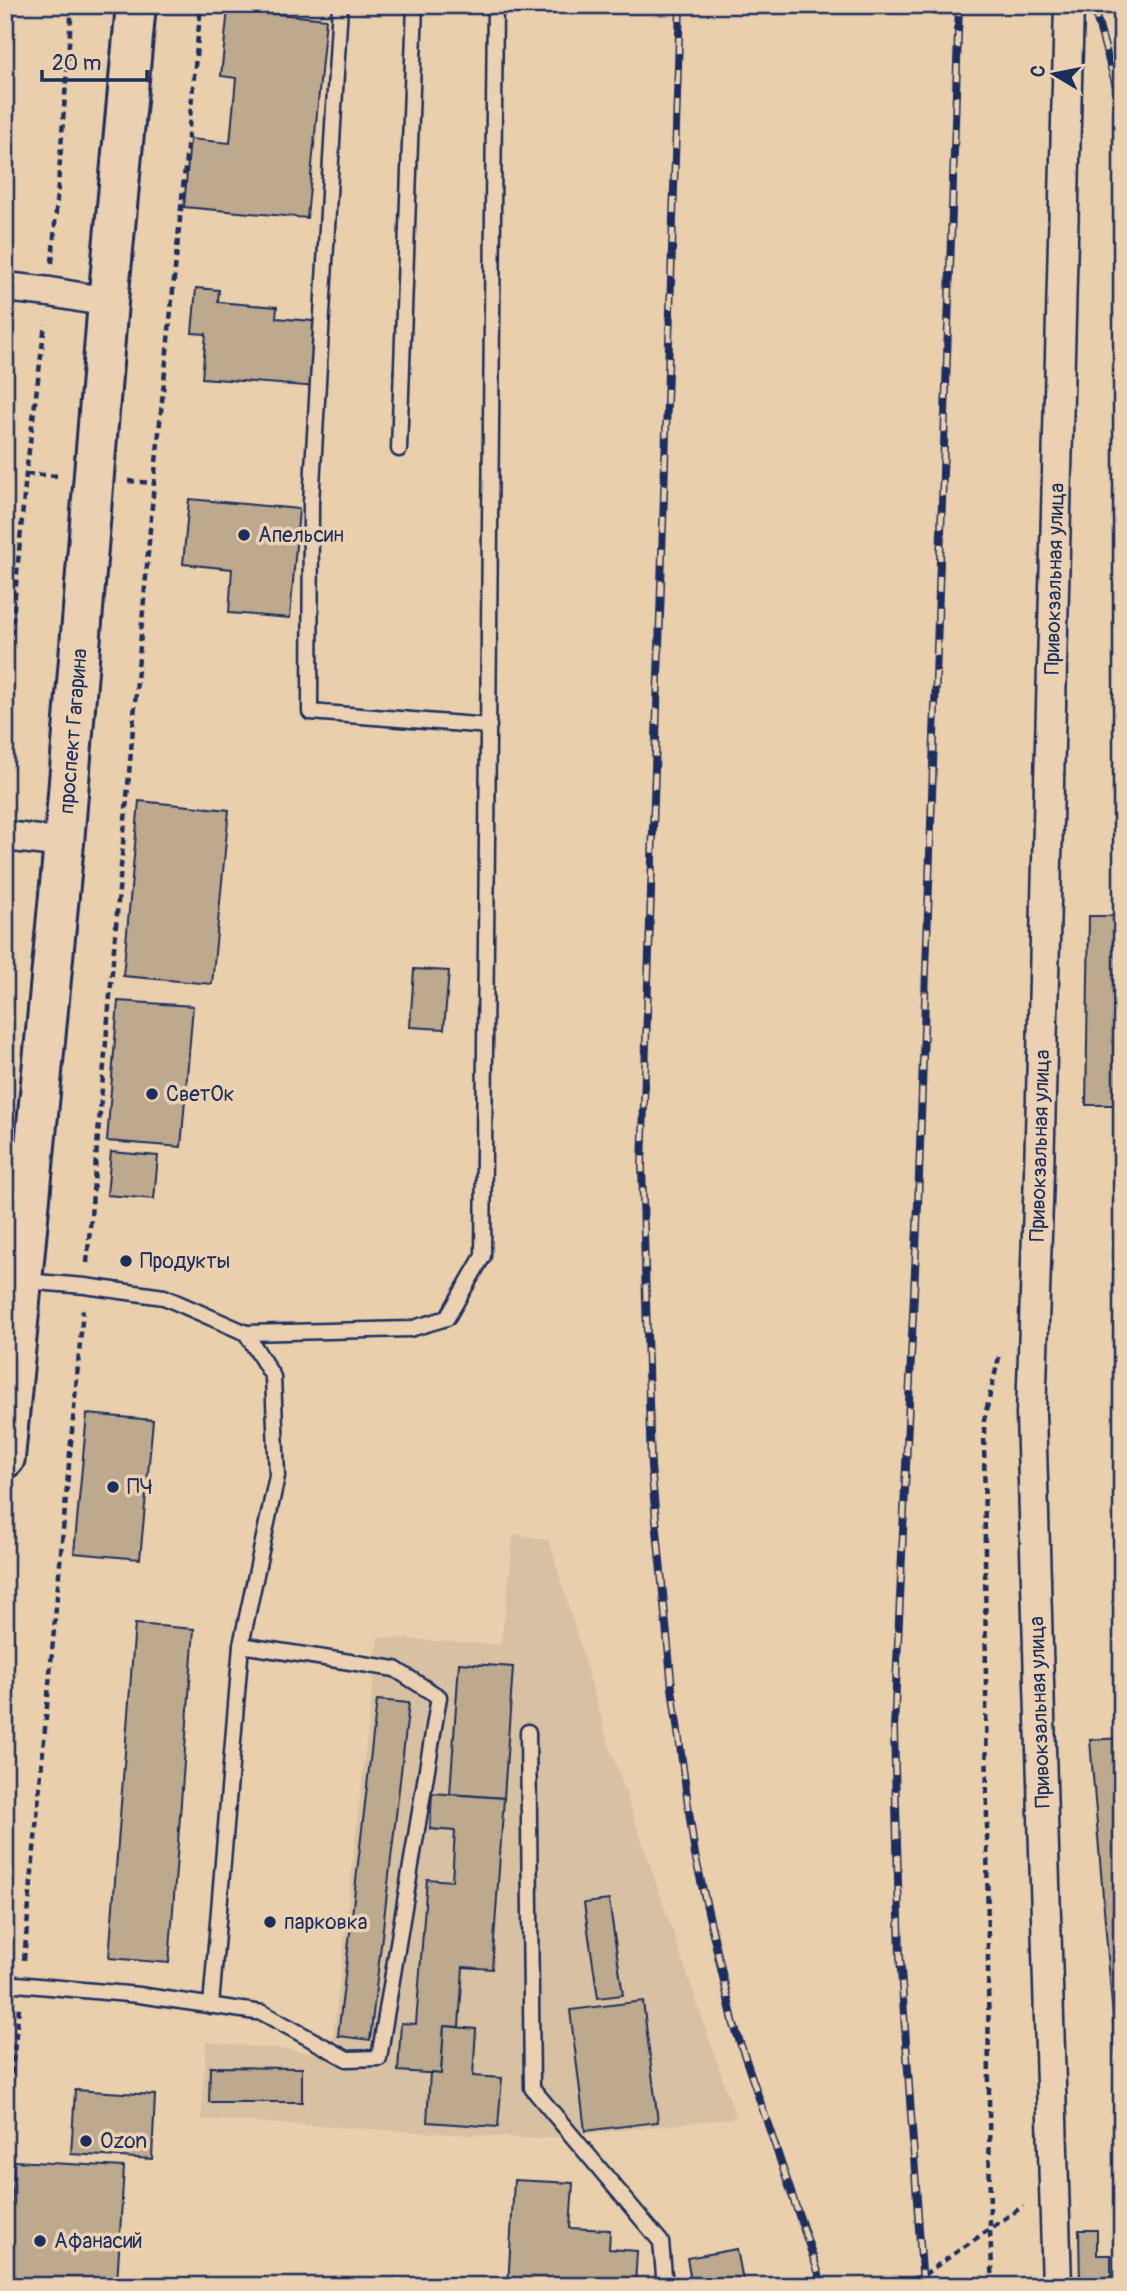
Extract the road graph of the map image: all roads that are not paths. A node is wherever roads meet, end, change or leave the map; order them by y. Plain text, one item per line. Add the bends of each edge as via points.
1 (136, 5) edge
2 (340, 5) edge
3 (415, 5) edge
4 (495, 5) edge
5 (1069, 5) edge
6 (5, 287) edge
7 (108, 302) junction
8 (399, 449) dead end
9 (489, 726) junction
10 (5, 836) edge
11 (64, 843) junction
12 (22, 1281) junction
13 (246, 1333) junction
14 (5, 1458) edge
15 (240, 1644) junction
16 (528, 1732) dead end
17 (5, 1983) edge
18 (211, 2006) junction
19 (665, 2286) edge
20 (1057, 2286) edge

1 - 7 main road, проспект Гагарина
2 - 9 lane via 311,503 310,712
3 - 8 lane
4 - 9 lane
5 - 20 street, Привокзальная улица via 1031,1414
6 - 7 street
7 - 11 main road, проспект Гагарина
9 - 13 lane via 484,1256 447,1318 410,1329
10 - 11 street
11 - 12 main road, проспект Гагарина
12 - 13 lane via 164,1297
12 - 14 main road, проспект Гагарина
13 - 15 lane via 273,1377 277,1476
15 - 18 lane
15 - 18 lane via 395,1669 439,1698 379,2058 347,2059 263,2013
16 - 19 lane via 532,2088 661,2242
17 - 18 lane

